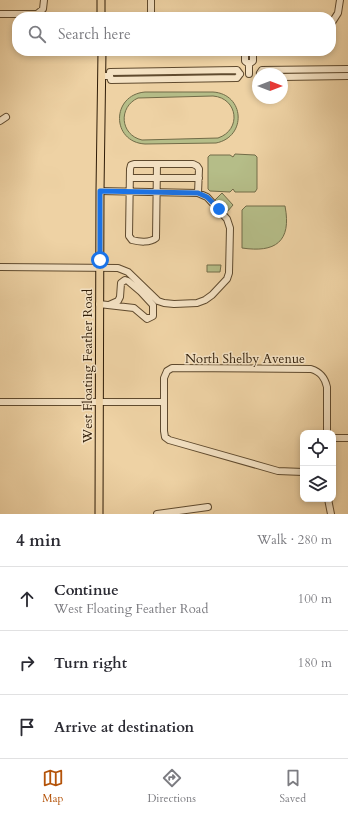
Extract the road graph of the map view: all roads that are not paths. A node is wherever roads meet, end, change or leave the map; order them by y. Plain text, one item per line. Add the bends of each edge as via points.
1 (44, 0) edge
2 (101, 0) edge
3 (151, 0) edge
4 (340, 0) edge
5 (40, 12) edge
6 (102, 12) edge
7 (151, 12) edge
8 (0, 14) edge
9 (12, 14) edge
10 (336, 16) edge
11 (103, 56) edge
12 (245, 56) edge
13 (253, 56) edge
14 (249, 64) junction
15 (348, 69) edge
16 (288, 70) edge
17 (249, 74) joint
18 (106, 76) junction
19 (348, 76) edge
20 (288, 77) edge
21 (6, 117) dead end
22 (0, 121) edge
23 (157, 164) junction
24 (130, 178) junction
25 (157, 178) junction
26 (199, 178) junction
27 (100, 191) junction
28 (130, 192) junction
29 (157, 192) junction
30 (198, 193) junction
31 (0, 268) edge
32 (100, 268) junction
33 (99, 304) junction
34 (109, 305) junction
35 (0, 402) edge
36 (99, 402) junction
37 (164, 402) junction
38 (327, 430) edge
39 (336, 438) edge
40 (348, 438) edge
41 (300, 472) edge
42 (329, 502) edge
43 (208, 507) dead end
44 (99, 514) edge
45 (157, 514) edge
46 (331, 514) edge

1 - 5 street
2 - 6 main road
3 - 7 street
4 - 10 street
8 - 9 street
11 - 18 main road, West Floating Feather Road
12 - 14 street via 245,62
13 - 14 street via 253,61
14 - 17 street
15 - 16 street
17 - 18 street via 240,74 236,78 111,80
18 - 27 main road, West Floating Feather Road
19 - 20 street
21 - 22 street
23 - 24 street via 131,165
23 - 25 street
23 - 26 street via 193,164 199,169
24 - 25 street
24 - 28 street
25 - 26 street
25 - 29 street
26 - 30 street
27 - 28 street
27 - 32 main road, West Floating Feather Road
28 - 29 street
28 - 29 street via 129,236 136,242 152,241 156,238
29 - 30 street
30 - 32 street via 207,197 219,209 230,228 229,272 227,279 212,295 196,303 164,303 158,301 128,272 118,268
31 - 32 street
32 - 33 main road, West Floating Feather Road
33 - 34 street
33 - 36 main road, West Floating Feather Road
34 - 34 street via 134,308 147,319 153,316 153,305 125,280 121,283 118,301
35 - 36 street
36 - 37 street
36 - 44 main road, West Floating Feather Road
37 - 38 street, North Shelby Avenue via 164,378 172,368 312,369 318,371 326,381
37 - 41 street via 164,432 169,440 278,471
39 - 40 street
42 - 46 street
43 - 45 street

